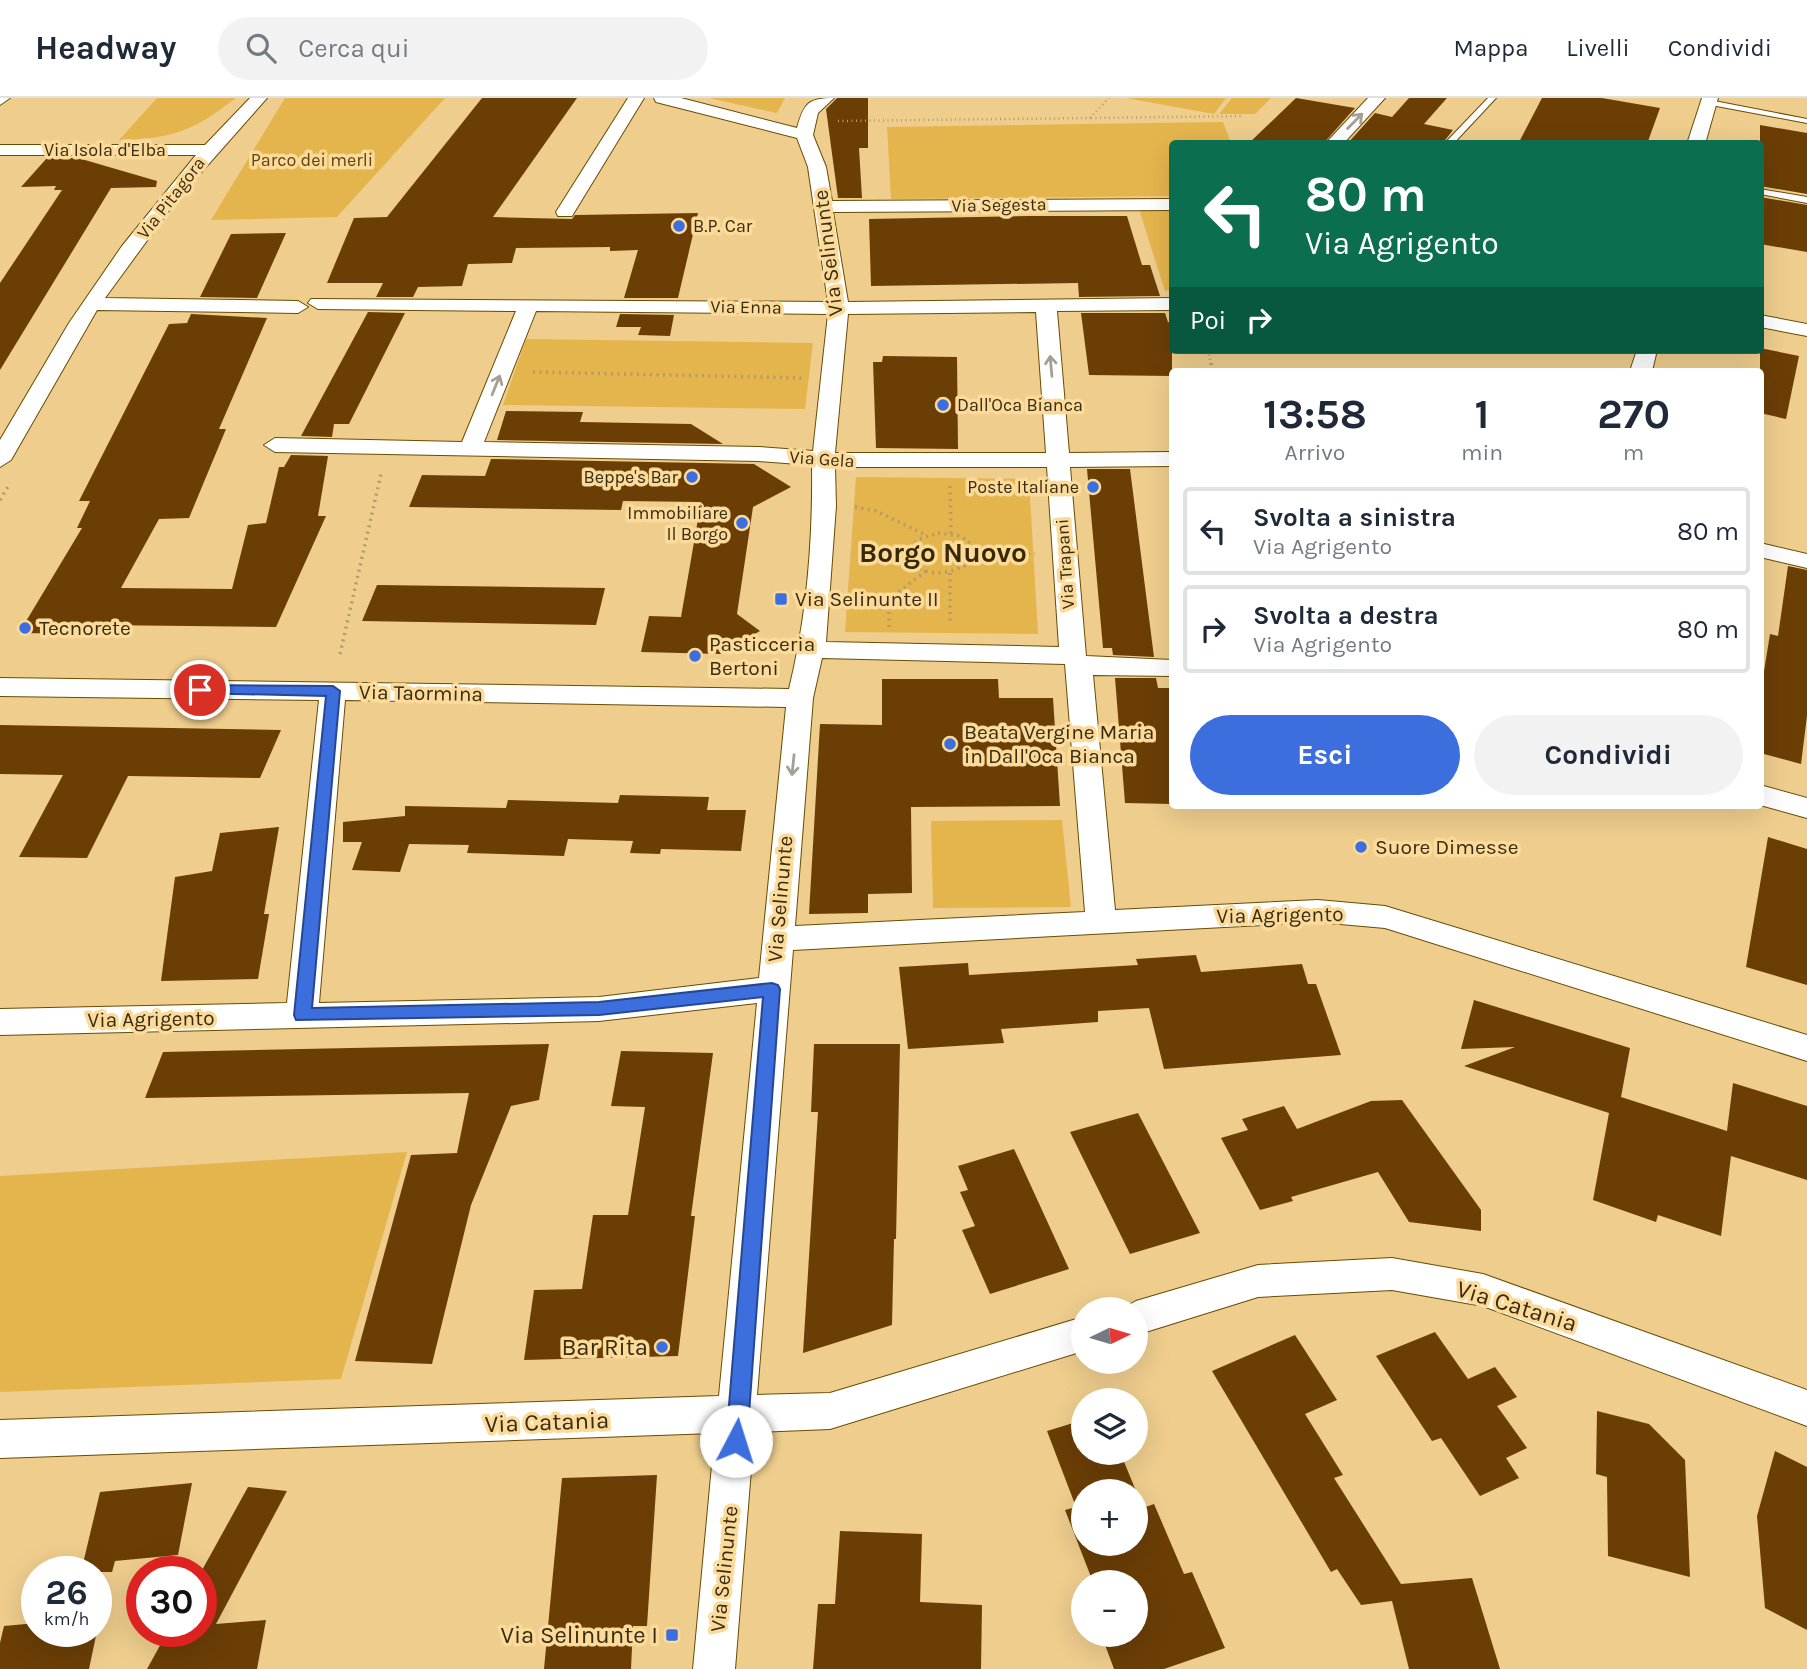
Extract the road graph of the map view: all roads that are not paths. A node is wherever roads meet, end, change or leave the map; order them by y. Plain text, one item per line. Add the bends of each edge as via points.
1 (258, 98) edge
2 (636, 98) edge
3 (662, 98) edge
4 (826, 98) edge
5 (1377, 98) edge
6 (1492, 98) edge
7 (1705, 100) edge
8 (692, 106) junction
9 (1807, 121) edge
10 (614, 131) junction
11 (804, 135) junction
12 (1337, 140) edge
13 (1452, 140) edge
14 (1697, 140) edge
15 (0, 150) edge
16 (209, 150) junction
17 (1764, 192) edge
18 (1807, 200) edge
19 (1169, 204) edge
20 (825, 207) junction
21 (565, 212) dead end
22 (91, 304) junction
23 (1169, 304) edge
24 (528, 305) junction
25 (1046, 305) junction
26 (839, 308) junction
27 (1764, 322) edge
28 (1807, 330) edge
29 (275, 445) dead end
30 (470, 449) junction
31 (1058, 458) junction
32 (1169, 459) edge
33 (0, 460) edge
34 (823, 460) junction
35 (1764, 551) edge
36 (1807, 561) edge
37 (813, 650) junction
38 (1076, 661) junction
39 (1169, 668) edge
40 (0, 687) edge
41 (333, 691) junction
42 (800, 698) junction
43 (1764, 796) edge
44 (1807, 808) edge
45 (1101, 923) junction
46 (776, 939) junction
47 (772, 989) junction
48 (302, 1015) junction
49 (0, 1022) edge
50 (1807, 1048) edge
51 (1148, 1314) edge
52 (1071, 1338) edge
53 (1807, 1408) edge
54 (739, 1416) junction
55 (0, 1439) edge
56 (714, 1669) edge

1 - 16 street, Via Pitagora
2 - 10 street
3 - 8 street
4 - 11 street via 810,111
12 -> 5 street
6 - 13 lane
7 - 9 lane
7 - 14 street
8 - 10 street via 649,116
8 - 11 street
10 - 21 street
11 - 20 street, Via Selinunte via 817,167
15 - 16 street, Via Isola d'Elba
16 - 22 street, Via Pitagora
17 - 18 lane
19 - 20 street, Via Segesta
20 - 26 street, Via Selinunte
22 - 24 street, Via Enna
22 - 33 street, Via Pitagora
23 - 25 street, Via Enna
24 - 26 street, Via Enna
30 -> 24 street
25 - 26 street, Via Enna
31 -> 25 street, Via Trapani
26 - 34 street, Via Selinunte
27 - 28 street
29 - 30 street, Via Gela
30 - 34 street, Via Gela via 759,454
31 - 32 street, Via Gela
31 - 34 street, Via Gela via 1031,463
31 - 38 street, Via Trapani
34 - 37 street, Via Selinunte
35 - 36 street
37 - 38 street
37 - 42 street, Via Selinunte
38 - 39 street
38 - 45 street, Via Trapani
40 - 41 street, Via Taormina
41 - 42 street, Via Taormina
41 - 48 street
42 -> 46 street, Via Selinunte
43 - 44 street
45 - 46 street, Via Agrigento
45 - 50 street, Via Agrigento via 1318,911 1385,917
46 - 47 street, Via Selinunte
47 - 48 street, Via Agrigento via 599,1009
47 - 54 street, Via Selinunte
48 - 49 street, Via Agrigento
51 - 53 street, Via Catania via 1258,1281 1392,1274 1483,1290
52 - 54 street, Via Catania via 830,1411
54 - 55 street, Via Catania
54 - 56 street, Via Selinunte

